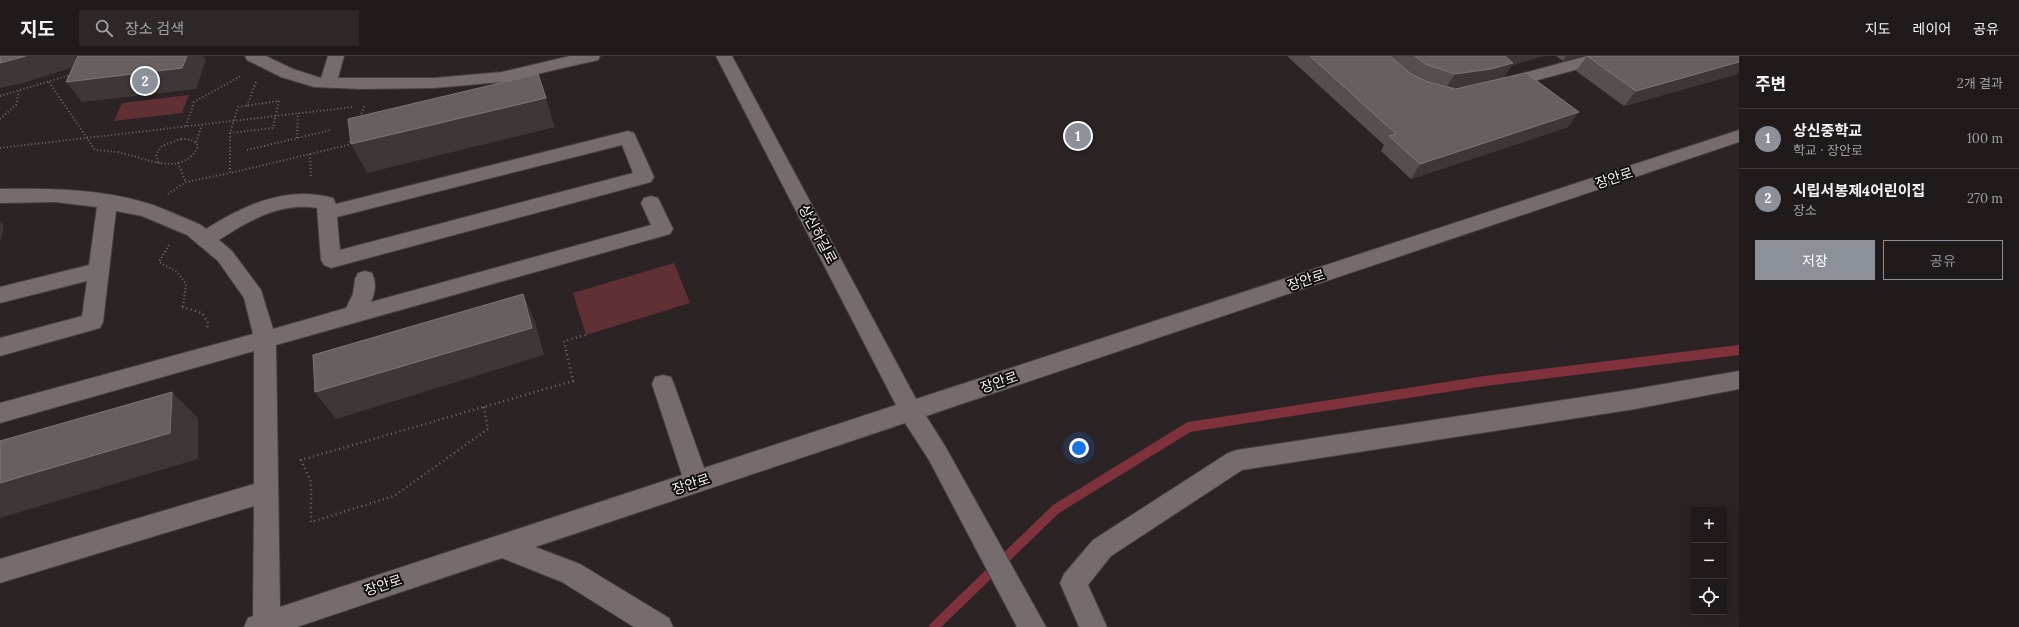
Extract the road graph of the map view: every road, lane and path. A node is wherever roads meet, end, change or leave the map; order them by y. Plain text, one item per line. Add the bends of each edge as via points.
1 (336, 56) edge
2 (592, 56) edge
3 (724, 56) edge
4 (1549, 56) edge
5 (1606, 56) edge
6 (259, 59) edge
7 (1565, 67) junction
8 (76, 73) edge
9 (243, 75) junction
10 (49, 82) junction
11 (328, 83) junction
12 (1490, 88) edge
13 (19, 91) junction
14 (0, 96) edge
15 (372, 105) dead end
16 (248, 106) junction
17 (365, 106) junction
18 (298, 113) junction
19 (276, 116) junction
20 (0, 119) edge
21 (360, 119) edge
22 (234, 121) junction
23 (202, 124) junction
24 (186, 126) junction
25 (331, 130) dead end
26 (230, 133) junction
27 (1739, 136) edge
28 (86, 138) junction
29 (297, 138) junction
30 (351, 138) edge
31 (196, 142) junction
32 (0, 148) edge
33 (247, 150) dead end
34 (310, 154) junction
35 (178, 163) junction
36 (162, 164) junction
37 (230, 173) junction
38 (311, 181) dead end
39 (186, 182) junction
40 (167, 195) dead end
41 (0, 196) edge
42 (107, 202) junction
43 (651, 203) dead end
44 (327, 213) junction
45 (181, 224) junction
46 (205, 238) junction
47 (98, 270) junction
48 (365, 279) dead end
49 (0, 295) edge
50 (354, 315) junction
51 (586, 335) dead end
52 (265, 339) junction
53 (0, 347) edge
54 (206, 356) junction
55 (1739, 380) edge
56 (663, 384) dead end
57 (484, 407) junction
58 (0, 412) edge
59 (911, 412) junction
60 (697, 482) junction
61 (266, 491) junction
62 (501, 546) junction
63 (0, 571) edge
64 (263, 626) edge
65 (659, 627) edge
66 (1032, 627) edge
67 (1093, 627) edge

1 - 11 street
2 - 11 street via 502,77 434,83
3 - 59 street, 상신하길로
4 - 7 street
5 - 7 street
6 - 9 path
6 - 11 street via 287,73
7 - 12 street
8 - 10 path
9 - 16 path via 256,82
9 - 24 path via 194,102
10 - 13 path
10 - 28 path
13 - 14 path
13 - 20 path via 16,105
15 - 17 path
16 - 19 path via 280,102
16 - 22 path via 238,107
17 - 18 path
17 - 21 path
18 - 19 path
18 - 29 path
19 - 22 path
19 - 26 path via 273,128
22 - 23 path
22 - 26 path
23 - 24 path
23 - 31 path
24 - 28 path
25 - 29 path
26 - 37 path
27 - 59 street, 장안로
28 - 32 path
28 - 36 path via 95,150 118,152
29 - 33 path
30 - 34 path via 348,145
31 - 35 path via 198,146 194,154
31 - 36 path via 181,139 162,146 156,154 156,158
34 - 37 path
34 - 38 path
35 - 36 path
35 - 39 path
37 - 39 path
39 - 40 path
41 - 42 street via 56,195
42 - 45 street via 146,210
42 - 47 street
43 - 50 street via 662,229
44 - 44 street via 331,260 644,177 628,137
44 - 46 street via 326,202 312,199 290,200 260,208
45 - 46 street
45 - 54 path via 159,262 177,272 186,284 182,308 202,313 208,323
46 - 52 street via 225,256 254,296
47 - 49 street
47 - 53 street via 92,322
48 - 50 street via 364,294
50 - 52 street
51 - 57 path via 564,341 573,380
52 - 54 street
52 - 61 street
54 - 58 street
55 - 67 street via 1635,399 1236,460 1102,548 1073,582
56 - 60 street
57 - 57 path via 301,460 311,482 311,522 394,496 488,429
59 - 60 street, 장안로
59 - 66 street, 상신하길로 via 937,453
60 - 62 street, 장안로
61 - 63 street
61 - 64 street
62 - 64 street, 장안로
62 - 65 street via 571,573

